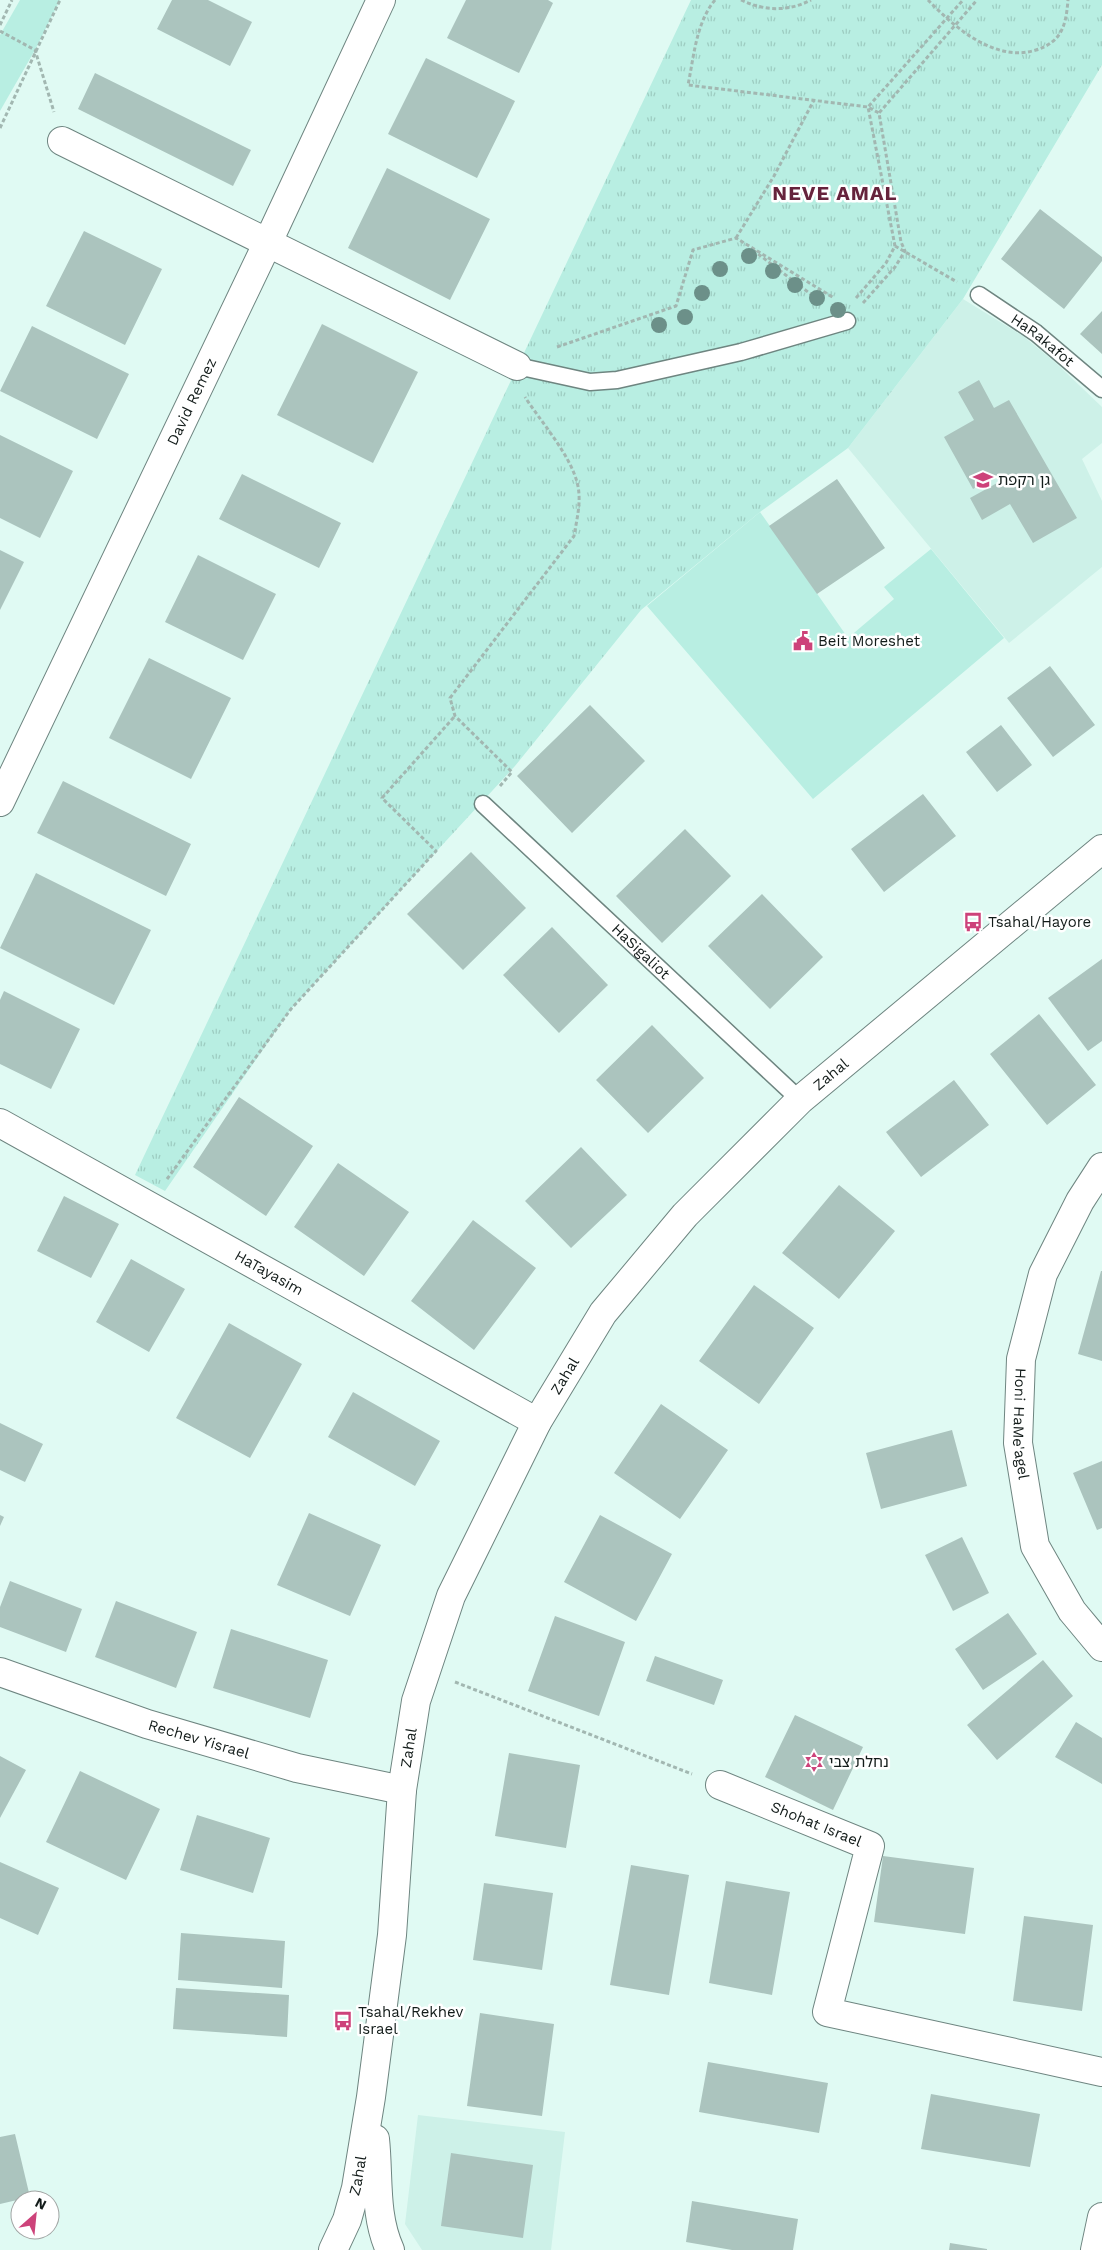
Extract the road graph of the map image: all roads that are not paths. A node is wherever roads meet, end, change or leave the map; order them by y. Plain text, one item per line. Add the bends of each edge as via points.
1 (381, 0) edge
2 (62, 141) road end
3 (268, 242) junction
4 (979, 295) road end
5 (847, 321) road end
6 (522, 368) joint
7 (1102, 389) edge
8 (0, 802) edge
9 (483, 804) road end
10 (1102, 849) edge
11 (800, 1100) junction
12 (0, 1123) edge
13 (1102, 1167) edge
14 (537, 1422) junction
15 (1102, 1647) edge
16 (0, 1672) edge
17 (720, 1785) road end
18 (402, 1790) junction
19 (1102, 2072) edge
20 (371, 2098) junction
21 (1102, 2217) edge
22 (333, 2250) edge
23 (390, 2250) edge
24 (1096, 2250) edge

1 - 3 street, David Remez
2 - 3 street
3 - 6 street
3 - 8 street, David Remez
4 - 7 lane, HaRakafot via 1036,332
5 - 6 lane via 732,354 617,380 590,382
9 - 11 lane, HaSigaliot
10 - 11 street, Zahal
11 - 14 street, Zahal via 685,1214 603,1312
12 - 14 street, HaTayasim
13 - 15 street, Honi HaMe'agel via 1080,1200 1044,1274 1021,1359 1018,1442 1035,1546 1072,1611
14 - 18 street, Zahal via 452,1596 416,1701
16 - 18 street, Rechev Yisrael via 147,1724 297,1768
17 - 19 street, Shohat Israel via 870,1846 827,2012
18 - 20 street, Zahal via 392,1935
20 - 22 street, Zahal via 356,2188 347,2220
20 - 23 street, Zahal via 381,2224
21 - 24 street

